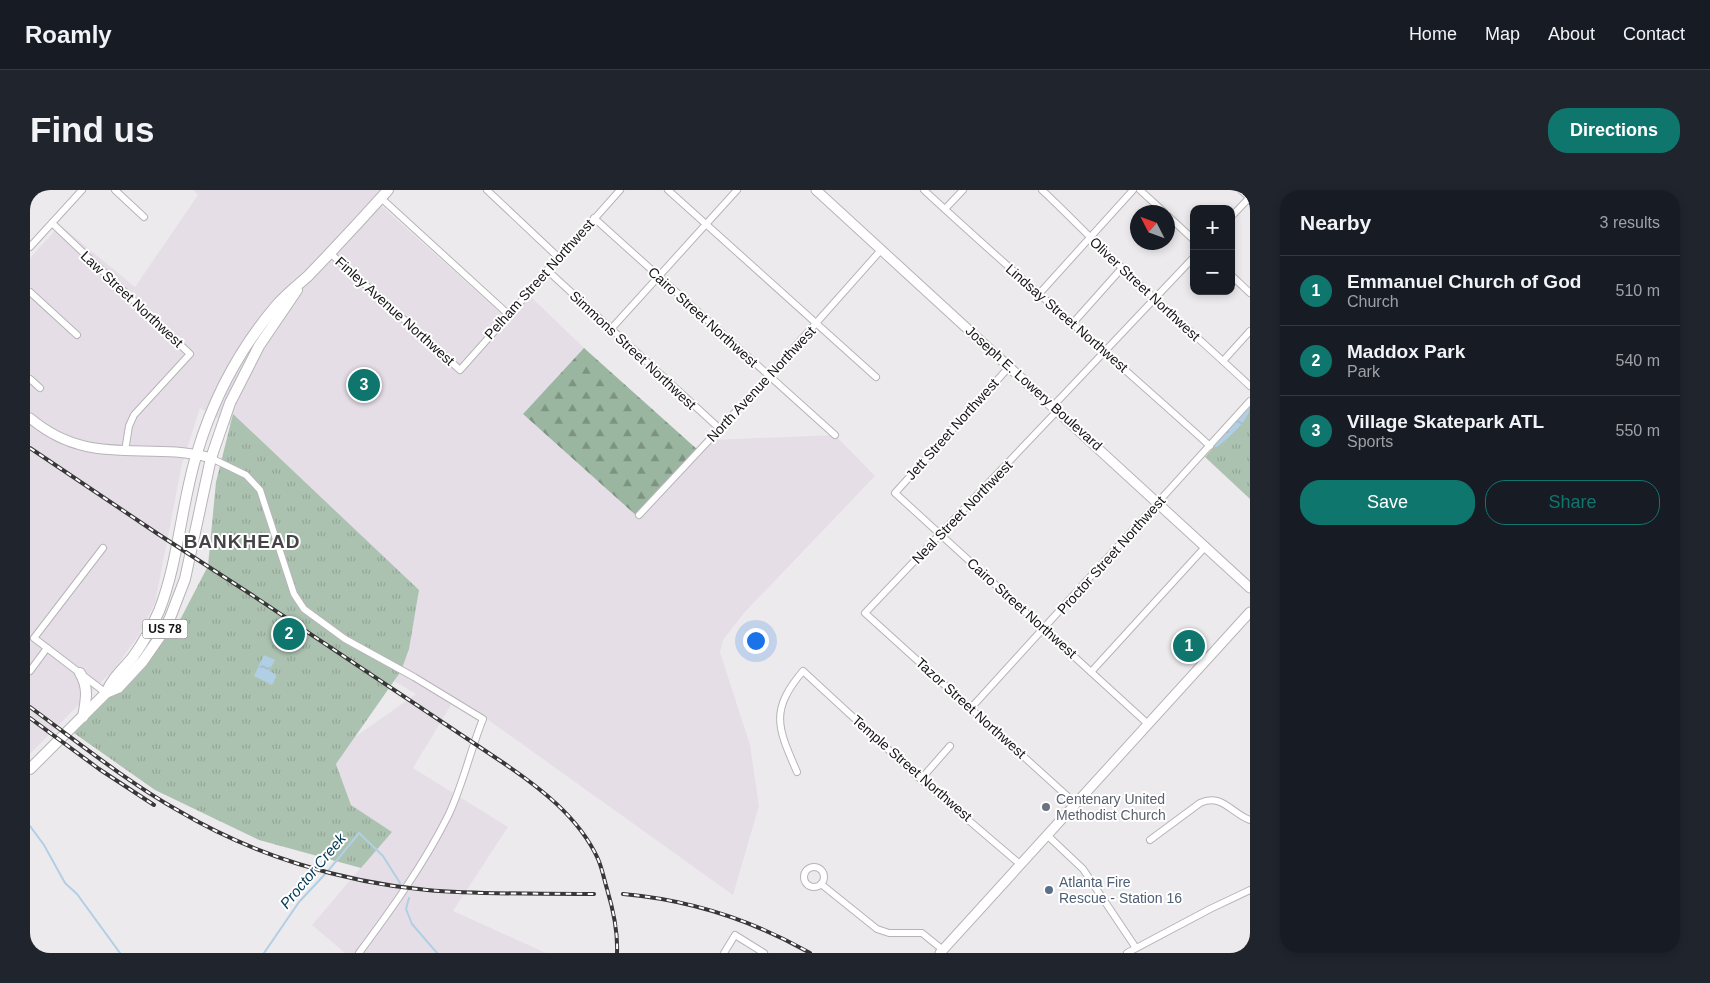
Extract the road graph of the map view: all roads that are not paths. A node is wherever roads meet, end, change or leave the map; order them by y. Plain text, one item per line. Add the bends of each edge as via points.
1 (82, 190) edge
2 (115, 190) edge
3 (388, 190) edge
4 (487, 190) edge
5 (620, 190) edge
6 (668, 190) edge
7 (737, 190) edge
8 (816, 190) edge
9 (924, 190) edge
10 (963, 190) edge
11 (1042, 190) edge
12 (1132, 190) edge
13 (1140, 190) edge
14 (1241, 190) edge
15 (1250, 197) edge
16 (381, 198) junction
17 (1156, 205) edge
18 (945, 209) junction
19 (1235, 213) edge
20 (144, 217) dead end
21 (594, 218) junction
22 (1175, 222) edge
23 (52, 224) junction
24 (706, 224) junction
25 (1190, 236) edge
26 (1090, 238) junction
27 (30, 247) edge
28 (881, 250) junction
29 (330, 252) junction
30 (558, 257) junction
31 (1190, 261) edge
32 (1122, 268) junction
33 (547, 270) junction
34 (306, 277) junction
35 (658, 277) junction
36 (1235, 279) edge
37 (30, 292) edge
38 (1250, 293) edge
39 (1040, 294) junction
40 (1155, 298) junction
41 (508, 314) junction
42 (817, 323) junction
43 (1073, 323) junction
44 (611, 329) junction
45 (1250, 331) edge
46 (77, 335) dead end
47 (1105, 351) junction
48 (1223, 361) junction
49 (1010, 366) junction
50 (460, 370) joint
51 (769, 376) junction
52 (876, 377) dead end
53 (30, 379) edge
54 (1250, 386) edge
55 (40, 388) dead end
56 (1250, 401) edge
57 (1055, 408) junction
58 (30, 418) edge
59 (720, 429) junction
60 (834, 435) dead end
61 (1210, 446) junction
62 (125, 451) junction
63 (196, 454) junction
64 (211, 458) junction
65 (895, 492) joint
66 (1158, 502) junction
67 (639, 515) dead end
68 (940, 534) junction
69 (1206, 546) junction
70 (103, 548) dead end
71 (1250, 588) edge
72 (1250, 612) edge
73 (865, 613) joint
74 (1044, 628) junction
75 (47, 648) junction
76 (30, 671) edge
77 (1092, 672) junction
78 (80, 673) junction
79 (106, 693) junction
80 (971, 708) junction
81 (83, 717) junction
82 (1148, 724) junction
83 (950, 746) dead end
84 (30, 769) edge
85 (797, 772) dead end
86 (921, 779) junction
87 (1076, 804) junction
88 (1250, 820) edge
89 (1047, 835) junction
90 (1150, 840) dead end
91 (1021, 864) junction
92 (821, 884) dead end
93 (1250, 890) edge
94 (1136, 948) junction
95 (942, 952) edge
96 (359, 953) edge
97 (724, 953) edge
98 (764, 953) edge
99 (1127, 953) edge

1 - 23 street
2 - 20 street
3 - 16 main road, US 78
4 - 30 street
5 - 21 street, Pelham Street Northwest
6 - 24 street
7 - 24 street
8 - 28 main road, Joseph E. Lowery Boulevard
9 - 18 street, Lindsay Street Northwest
10 - 18 street
11 - 26 street, Oliver Street Northwest
12 - 26 street
13 - 17 street
14 - 15 street
15 - 19 street
16 - 29 main road, US 78
16 - 41 street
18 - 39 street, Lindsay Street Northwest
21 - 30 street, Pelham Street Northwest
21 - 35 street, Cairo Street Northwest
22 - 25 street
23 - 27 street
23 - 62 street, Law Street Northwest via 190,354 134,415 128,426
24 - 35 street
24 - 42 street
26 - 32 street, Oliver Street Northwest
26 - 39 street
28 - 42 street, North Avenue Northwest
28 - 49 main road, Joseph E. Lowery Boulevard
29 - 34 main road, US 78
29 - 50 street, Finley Avenue Northwest
30 - 33 street, Pelham Street Northwest
31 - 40 street, Neal Street Northwest
32 - 40 street, Oliver Street Northwest
32 - 43 street
33 - 41 street, Pelham Street Northwest
33 - 44 street, Simmons Street Northwest
34 - 63 main road, US 78 via 284,297 240,354 219,393
34 - 64 main road, US 78 via 247,366
35 - 44 street
35 - 51 street, Cairo Street Northwest
36 - 38 street
37 - 46 street
39 - 43 street, Lindsay Street Northwest
40 - 47 street, Neal Street Northwest
40 - 48 street, Oliver Street Northwest
41 - 50 street, Pelham Street Northwest
42 - 51 street, North Avenue Northwest
42 - 52 street
43 - 47 street, Lindsay Street Northwest
44 - 59 street, Simmons Street Northwest
45 - 48 street
47 - 57 street, Neal Street Northwest
47 - 61 street, Lindsay Street Northwest
48 - 54 street, Oliver Street Northwest
49 - 57 main road, Joseph E. Lowery Boulevard
49 - 65 street, Jett Street Northwest
51 - 59 street, North Avenue Northwest
51 - 60 street, Cairo Street Northwest
53 - 55 street
56 - 61 street, Proctor Street Northwest
57 - 66 main road, Joseph E. Lowery Boulevard
57 - 68 street, Neal Street Northwest
58 - 62 main road via 45,430 72,443
59 - 67 street, North Avenue Northwest
61 - 66 street, Proctor Street Northwest
62 - 63 main road
63 - 64 main road
63 - 79 main road, US 78 via 158,612 142,643
64 - 79 main road, US 78 via 185,579 176,606 143,661 118,688
64 - 96 street via 246,475 260,490 294,594 304,609 345,639 483,720 448,816
65 - 68 street, Cairo Street Northwest
66 - 69 main road, Joseph E. Lowery Boulevard
66 - 74 street, Proctor Street Northwest
68 - 73 street, Neal Street Northwest
68 - 74 street, Cairo Street Northwest
69 - 71 main road, Joseph E. Lowery Boulevard
69 - 77 street
70 - 75 street via 34,638
72 - 82 main road
73 - 80 street, Tazor Street Northwest
74 - 77 street, Cairo Street Northwest
74 - 80 street, Proctor Street Northwest
75 - 76 street
75 - 78 street
77 - 82 street, Cairo Street Northwest
78 - 79 street
78 - 81 main road via 87,690
79 - 81 main road, US 78
80 - 87 street, Tazor Street Northwest
81 - 84 main road, US 78
82 - 87 main road
83 - 86 street
85 - 86 street, Temple Street Northwest via 782,737 780,715 787,692 803,671
86 - 91 street, Temple Street Northwest
87 - 89 main road
88 - 90 street via 1219,801 1207,800
89 - 91 main road
89 - 94 street via 1083,869
91 - 95 main road
92 - 95 street via 877,930 922,933
93 - 94 street
94 - 99 street
97 - 98 street via 735,934

